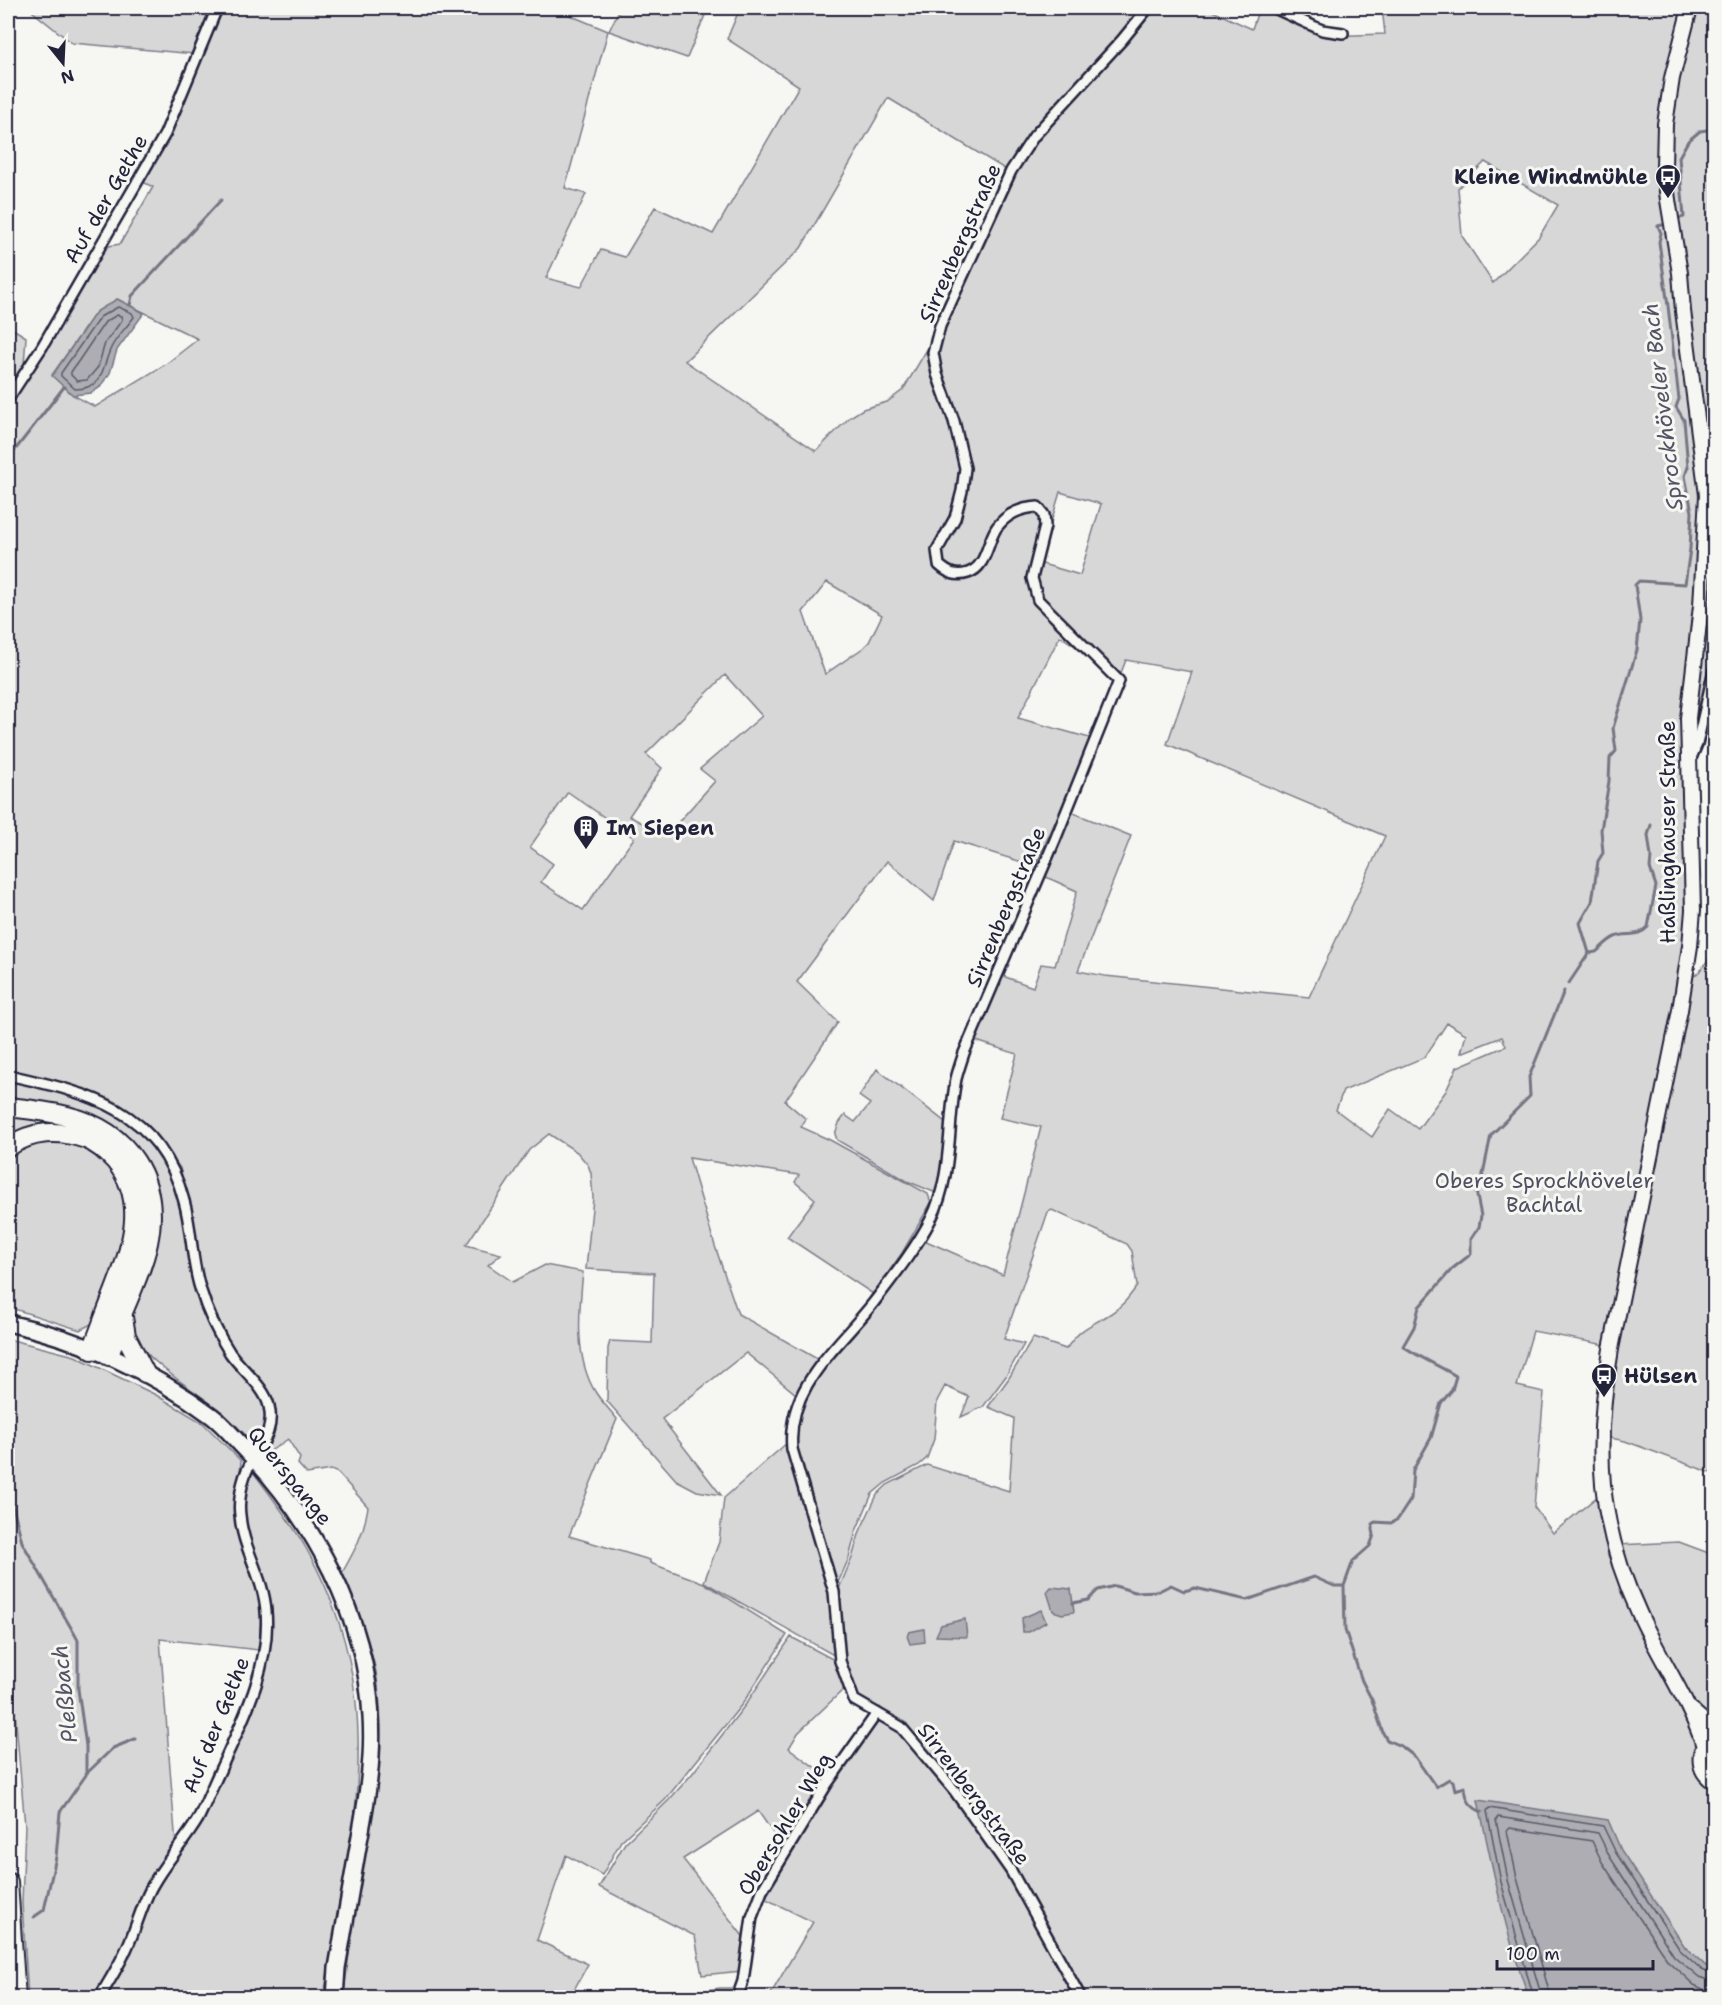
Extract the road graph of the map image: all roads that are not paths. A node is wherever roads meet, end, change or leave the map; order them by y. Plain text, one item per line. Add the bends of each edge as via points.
1 (217, 8) edge
2 (1148, 8) edge
3 (1274, 8) edge
4 (1690, 8) edge
5 (1343, 33) dead end
6 (8, 399) edge
7 (1714, 670) edge
8 (1688, 764) junction
9 (8, 1075) edge
10 (8, 1107) edge
11 (8, 1147) edge
12 (122, 1315) junction
13 (10, 1324) edge
14 (92, 1350) junction
15 (109, 1356) junction
16 (145, 1373) junction
17 (254, 1459) junction
18 (1689, 1709) junction
19 (877, 1713) junction
20 (1714, 1730) edge
21 (1709, 1741) edge
22 (1714, 1782) edge
23 (8, 1882) edge
24 (16, 1998) edge
25 (99, 1998) edge
26 (335, 1998) edge
27 (737, 1998) edge
28 (1081, 1998) edge

1 - 6 street, Auf der Gethe via 165,134
2 - 19 street, Sirrenbergstraße via 1034,136 1011,171 940,326 933,353 965,468 955,518 937,550 939,565 960,576 975,571 996,528 1012,512 1038,507 1045,526 1032,578 1038,600 1119,681 964,1053 956,1080 940,1196 931,1219 874,1302 819,1365 806,1385 792,1425 792,1449 834,1592 840,1661 854,1700
3 - 5 street via 1322,30
4 - 8 main road, Haßlinghauser Straße via 1672,78 1664,167 1707,495 1701,606 1688,718
7 - 8 street via 1697,744
8 - 18 main road, Haßlinghauser Straße via 1693,910 1690,946 1611,1349 1600,1436 1602,1485 1616,1553 1640,1616
9 - 17 street, Auf der Gethe via 67,1089 107,1104 142,1127 167,1157 179,1181 195,1268 210,1317 231,1354 269,1404 270,1430
10 - 12 highway via 68,1116 96,1126 115,1138 140,1168 150,1198 150,1228 141,1267
11 - 14 highway via 42,1133 80,1137 107,1151 129,1182 135,1207 132,1242
12 - 15 highway
12 - 16 highway via 126,1336
13 - 14 main road, Querspange
14 - 15 main road, Querspange
15 - 16 main road, Querspange
16 - 17 main road, Querspange via 214,1418
17 - 25 street, Auf der Gethe via 243,1485 240,1515 266,1610 264,1649 256,1683 197,1819 151,1888 124,1955
17 - 26 main road, Querspange via 322,1552 357,1635 367,1676 370,1776
18 - 20 main road, Haßlinghauser Straße
18 - 21 main road, Haßlinghauser Straße
19 - 27 street, Obersohler Weg via 827,1784 762,1891 752,1917
19 - 28 street, Sirrenbergstraße via 902,1727 954,1790 1011,1871
21 - 22 main road, Haßlinghauser Straße via 1700,1757 1702,1769
23 - 24 highway

